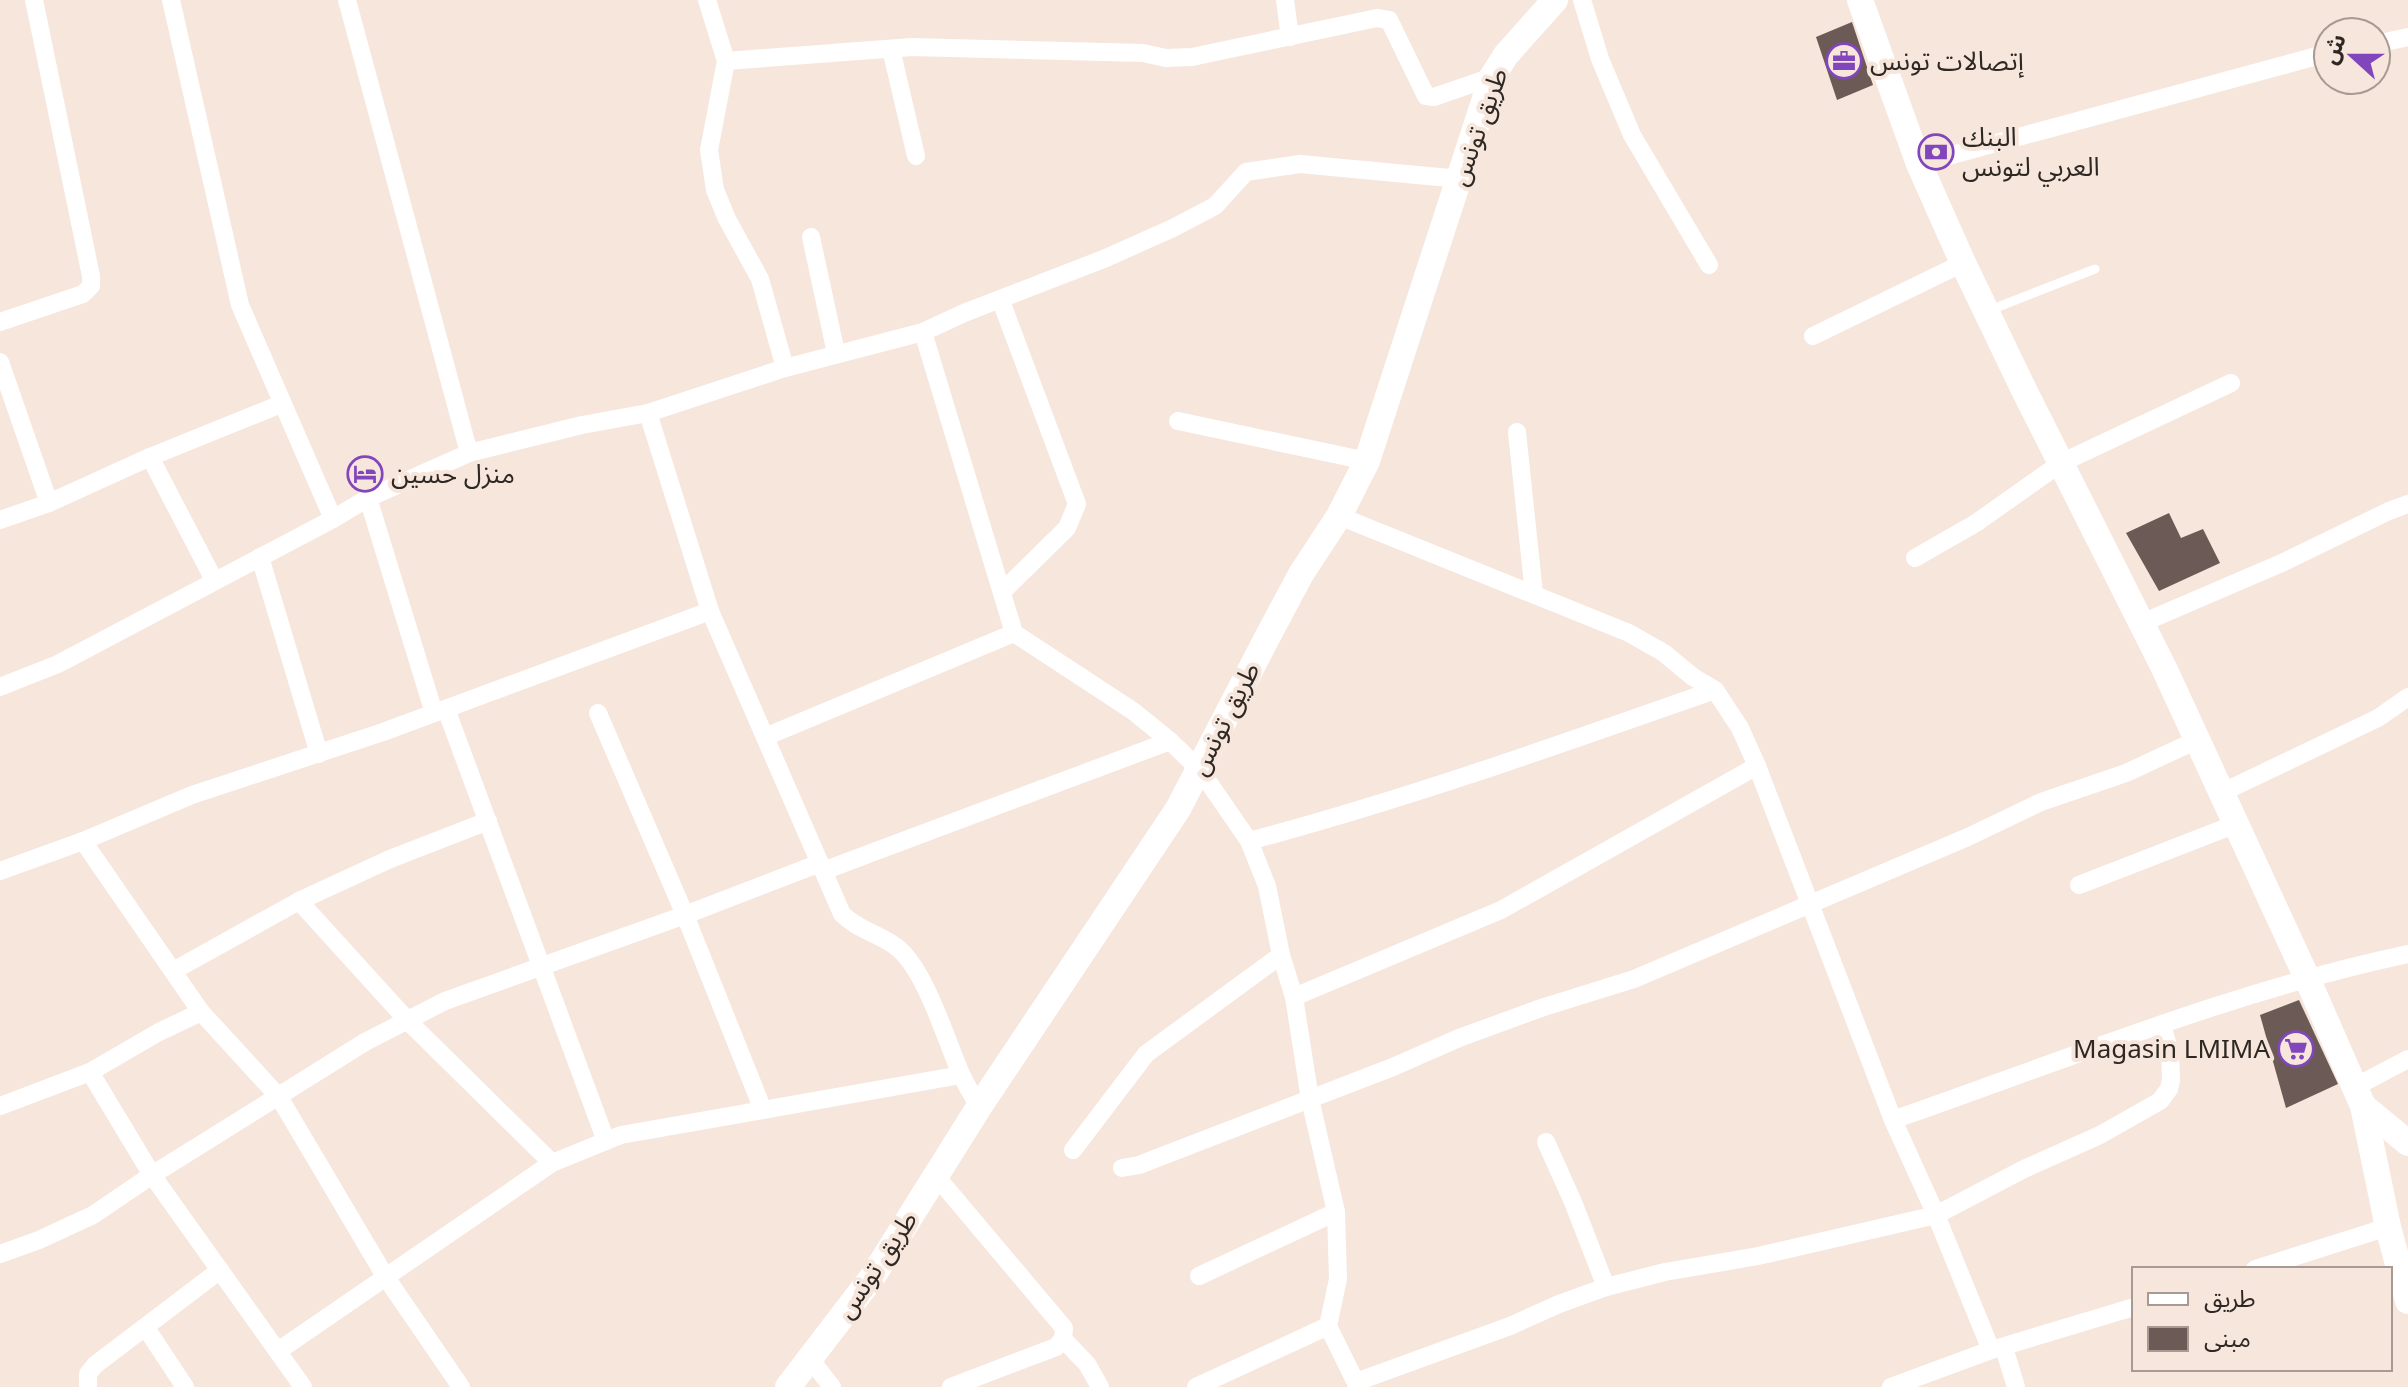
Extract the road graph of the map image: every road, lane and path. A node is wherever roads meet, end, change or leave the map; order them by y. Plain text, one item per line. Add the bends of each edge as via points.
1 (34, 0) edge
2 (171, 0) edge
3 (347, 0) edge
4 (707, 0) edge
5 (1285, 0) edge
6 (1555, 0) edge
7 (1582, 0) edge
8 (1860, 0) edge
9 (1290, 37) junction
10 (891, 49) junction
11 (2312, 57) edge
12 (726, 61) junction
13 (1492, 77) junction
14 (916, 156) dead end
15 (1919, 164) junction
16 (1460, 179) junction
17 (811, 237) dead end
18 (1963, 263) junction
19 (1709, 265) dead end
20 (2095, 269) dead end
21 (1001, 301) junction
22 (1987, 311) junction
23 (0, 322) edge
24 (923, 332) junction
25 (1813, 336) dead end
26 (836, 353) junction
27 (0, 362) edge
28 (785, 368) junction
29 (2231, 383) dead end
30 (281, 404) junction
31 (648, 413) junction
32 (1178, 421) dead end
33 (1517, 432) dead end
34 (469, 453) junction
35 (150, 457) junction
36 (1367, 461) junction
37 (2061, 463) junction
38 (368, 498) junction
39 (49, 503) junction
40 (2408, 504) edge
41 (1339, 516) junction
42 (333, 519) junction
43 (0, 520) edge
44 (260, 557) junction
45 (1915, 558) dead end
46 (214, 580) junction
47 (1003, 591) junction
48 (1534, 594) junction
49 (710, 611) junction
50 (2142, 623) junction
51 (1014, 633) junction
52 (0, 687) edge
53 (1715, 690) junction
54 (2408, 697) edge
55 (440, 711) junction
56 (598, 713) dead end
57 (765, 737) junction
58 (2197, 740) junction
59 (1170, 741) junction
60 (319, 754) junction
61 (1757, 766) junction
62 (1200, 770) junction
63 (2221, 793) junction
64 (488, 821) junction
65 (2236, 824) junction
66 (83, 841) junction
67 (1249, 841) junction
68 (822, 867) junction
69 (0, 871) edge
70 (2079, 885) dead end
71 (299, 901) junction
72 (1812, 905) junction
73 (685, 915) junction
74 (2408, 954) edge
75 (1281, 955) junction
76 (542, 966) junction
77 (173, 971) junction
78 (2307, 978) junction
79 (1294, 997) junction
80 (201, 1012) junction
81 (408, 1021) junction
82 (2162, 1026) junction
83 (2408, 1059) edge
84 (90, 1072) junction
85 (961, 1075) junction
86 (279, 1097) junction
87 (2358, 1097) junction
88 (1310, 1099) junction
89 (0, 1106) edge
90 (979, 1107) junction
91 (763, 1110) junction
92 (1893, 1120) junction
93 (606, 1141) junction
94 (1546, 1142) dead end
95 (2408, 1143) edge
96 (1073, 1150) dead end
97 (552, 1163) junction
98 (1122, 1168) dead end
99 (152, 1175) junction
100 (936, 1176) junction
101 (1336, 1212) junction
102 (1936, 1215) junction
103 (2388, 1227) junction
104 (0, 1254) edge
105 (2261, 1267) edge
106 (220, 1270) junction
107 (385, 1276) junction
108 (1199, 1276) dead end
109 (1606, 1287) junction
110 (2408, 1301) edge
111 (2132, 1308) edge
112 (1328, 1326) junction
113 (146, 1328) junction
114 (1063, 1339) junction
115 (1998, 1349) junction
116 (278, 1351) junction
117 (811, 1360) junction
118 (1357, 1385) edge
119 (88, 1387) edge
120 (185, 1387) edge
121 (303, 1387) edge
122 (461, 1387) edge
123 (788, 1387) edge
124 (832, 1387) edge
125 (951, 1387) edge
126 (1100, 1387) edge
127 (1196, 1387) edge
128 (1891, 1387) edge
129 (2016, 1387) edge

1 - 23 street via 91,286 83,294
2 - 30 street via 240,305
3 - 34 street
4 - 12 street
5 - 9 street
6 - 13 main road, طريق تونس
7 - 19 street via 1632,135
8 - 15 main road
9 - 10 street via 1179,58
9 - 13 street via 1385,19 1426,96
10 - 12 street
10 - 14 street
11 - 15 street
12 - 28 street via 709,150 715,190 760,279
13 - 16 main road, طريق تونس
15 - 18 main road
16 - 21 street via 1300,164 1246,172 1215,206
16 - 36 main road, طريق تونس
17 - 26 street
18 - 22 main road
18 - 25 street
20 - 22 lane
21 - 24 street
21 - 47 street via 1077,504 1067,528
22 - 37 main road
24 - 26 street
24 - 47 street
26 - 28 street
27 - 39 street
28 - 31 street
29 - 37 street
30 - 35 street
30 - 42 street
31 - 34 street
31 - 49 street
32 - 36 street
33 - 48 street
34 - 38 street
35 - 39 street
35 - 46 street
36 - 41 main road, طريق تونس
37 - 45 street
37 - 50 main road
38 - 42 street
38 - 55 street
39 - 43 street
40 - 50 street
41 - 48 street
41 - 62 main road, طريق تونس via 1301,574
42 - 44 street
44 - 46 street
44 - 60 street
46 - 52 street via 58,664
47 - 51 street
48 - 53 street via 1629,633
49 - 55 street
49 - 57 street
50 - 58 main road
51 - 57 street
51 - 59 street
53 - 61 street
53 - 67 street via 1472,774
54 - 63 street via 2378,718
55 - 60 street
55 - 64 street
56 - 73 street
57 - 68 street
58 - 63 main road
58 - 72 street via 2126,773 2041,802
59 - 62 street
59 - 68 street
60 - 66 street via 192,795
61 - 72 street
61 - 79 street via 1501,910
62 - 67 street
62 - 90 main road, طريق تونس
63 - 65 main road
64 - 71 street
64 - 76 street
65 - 70 street
65 - 78 main road
66 - 69 street
66 - 77 street
67 - 75 street via 1267,886
68 - 73 street
68 - 85 street via 842,914 901,950 943,1026
71 - 77 street
71 - 81 street
72 - 88 street via 1634,979 1459,1038
72 - 92 street
73 - 76 street
73 - 91 street
74 - 78 street
75 - 79 street
75 - 96 street via 1146,1054
76 - 81 street via 445,1001
76 - 93 street
77 - 80 street
78 - 82 street
78 - 87 main road
79 - 88 street
80 - 84 street
80 - 86 street
81 - 86 street
81 - 97 street
82 - 92 street
82 - 102 street via 2171,1080 2160,1101
83 - 87 street
84 - 89 street
84 - 99 street
85 - 90 street
85 - 91 street
86 - 99 street
86 - 107 street
87 - 95 main road
87 - 103 main road
88 - 98 street
88 - 101 street
90 - 100 main road, طريق تونس
91 - 93 street
92 - 102 street
93 - 97 street
94 - 109 street
97 - 107 street
99 - 104 street via 93,1215
99 - 106 street
100 - 114 street via 1064,1328
100 - 117 main road, طريق تونس via 873,1276
101 - 108 street
101 - 112 street via 1338,1279
102 - 109 street
102 - 115 street
103 - 105 street
103 - 110 main road
106 - 113 street
106 - 116 street
107 - 116 street
107 - 122 street
109 - 118 street
111 - 115 street
112 - 118 street
112 - 127 street
113 - 119 street via 95,1365
113 - 120 street
114 - 125 street via 1056,1347
114 - 126 street
115 - 128 street
115 - 129 street
116 - 121 street
117 - 123 main road, طريق تونس
117 - 124 street

